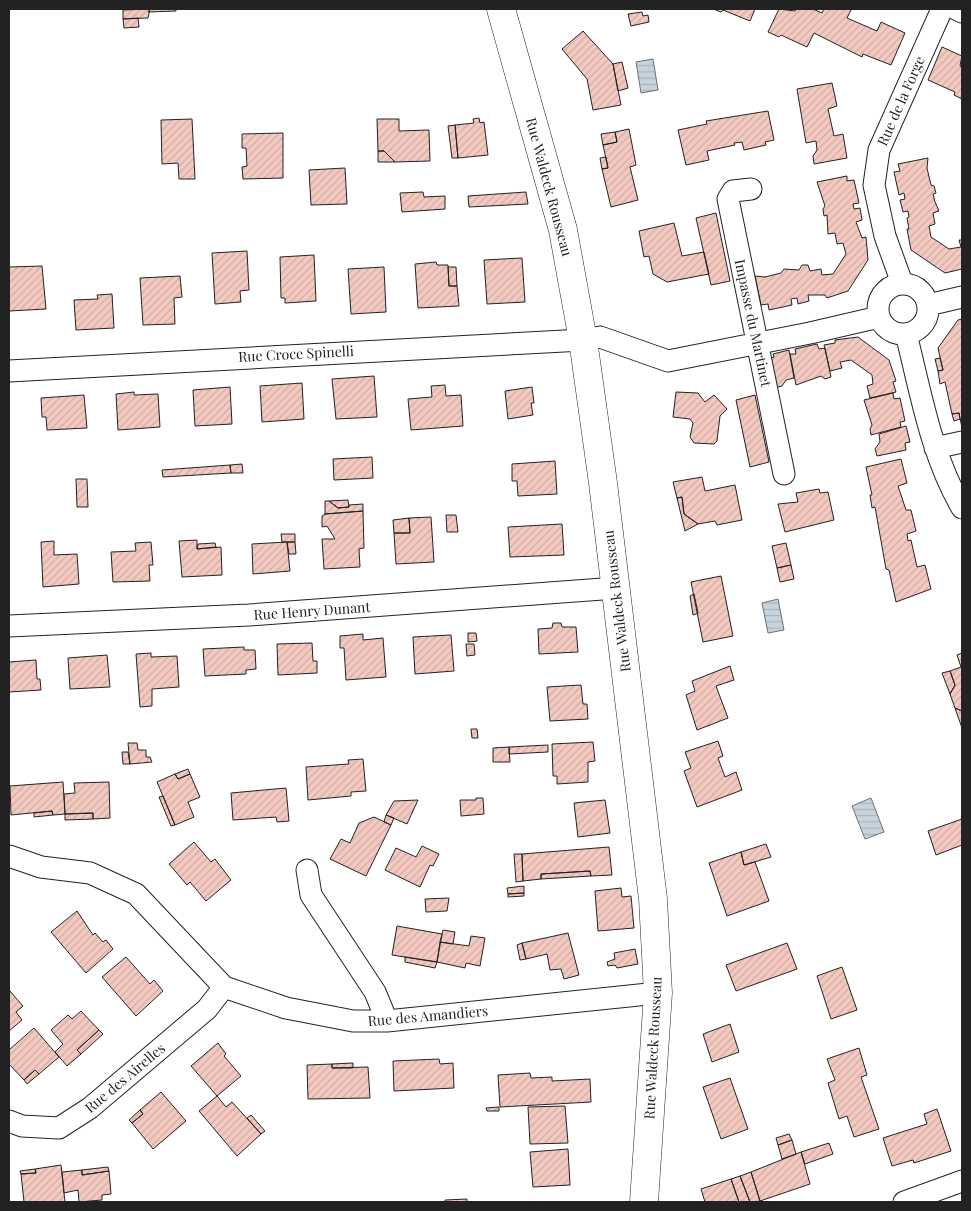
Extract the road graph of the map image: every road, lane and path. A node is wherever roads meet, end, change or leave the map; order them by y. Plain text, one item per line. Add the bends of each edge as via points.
1 (501, 9) edge
2 (942, 9) edge
3 (956, 9) edge
4 (962, 12) edge
5 (751, 189) dead end
6 (902, 283) junction
7 (962, 297) edge
8 (928, 304) junction
9 (879, 317) junction
10 (906, 334) junction
11 (583, 340) junction
12 (757, 344) junction
13 (9, 371) edge
14 (962, 442) edge
15 (935, 448) junction
16 (784, 474) dead end
17 (962, 508) edge
18 (616, 588) junction
19 (9, 626) edge
20 (9, 856) edge
21 (307, 870) dead end
22 (224, 987) junction
23 (658, 993) junction
24 (387, 1021) junction
25 (9, 1121) edge
26 (962, 1181) edge
27 (644, 1202) edge
28 (904, 1202) edge

1 - 11 street, Rue Waldeck Rousseau via 563,230
2 - 6 street, Rue de la Forge via 879,150 874,185 885,236
3 - 4 street
5 - 12 street, Impasse du Martinet via 733,191 728,199
6 - 8 street via 916,287
6 - 9 street via 882,294 878,302
7 - 8 street
8 - 10 street via 920,327
9 - 10 street via 890,330
9 - 12 street, Rue Croce Spinelli
10 - 15 street
11 - 12 street, Rue Croce Spinelli via 600,337 668,361
11 - 13 street, Rue Croce Spinelli
11 - 18 street, Rue Waldeck Rousseau
12 - 16 street, Impasse du Martinet
14 - 15 street
15 - 17 street via 947,482
18 - 19 street, Rue Henry Dunant via 248,615
18 - 23 street, Rue Waldeck Rousseau via 653,899
20 - 22 street, Rue des Amandiers via 41,867 90,873 136,894
21 - 24 street via 310,895 375,992
22 - 24 street, Rue des Amandiers via 286,1008 353,1021
22 - 25 street, Rue des Airelles via 207,1009 90,1108 59,1128 22,1126
23 - 24 street, Rue des Amandiers
23 - 27 street, Rue Waldeck Rousseau
26 - 28 street

